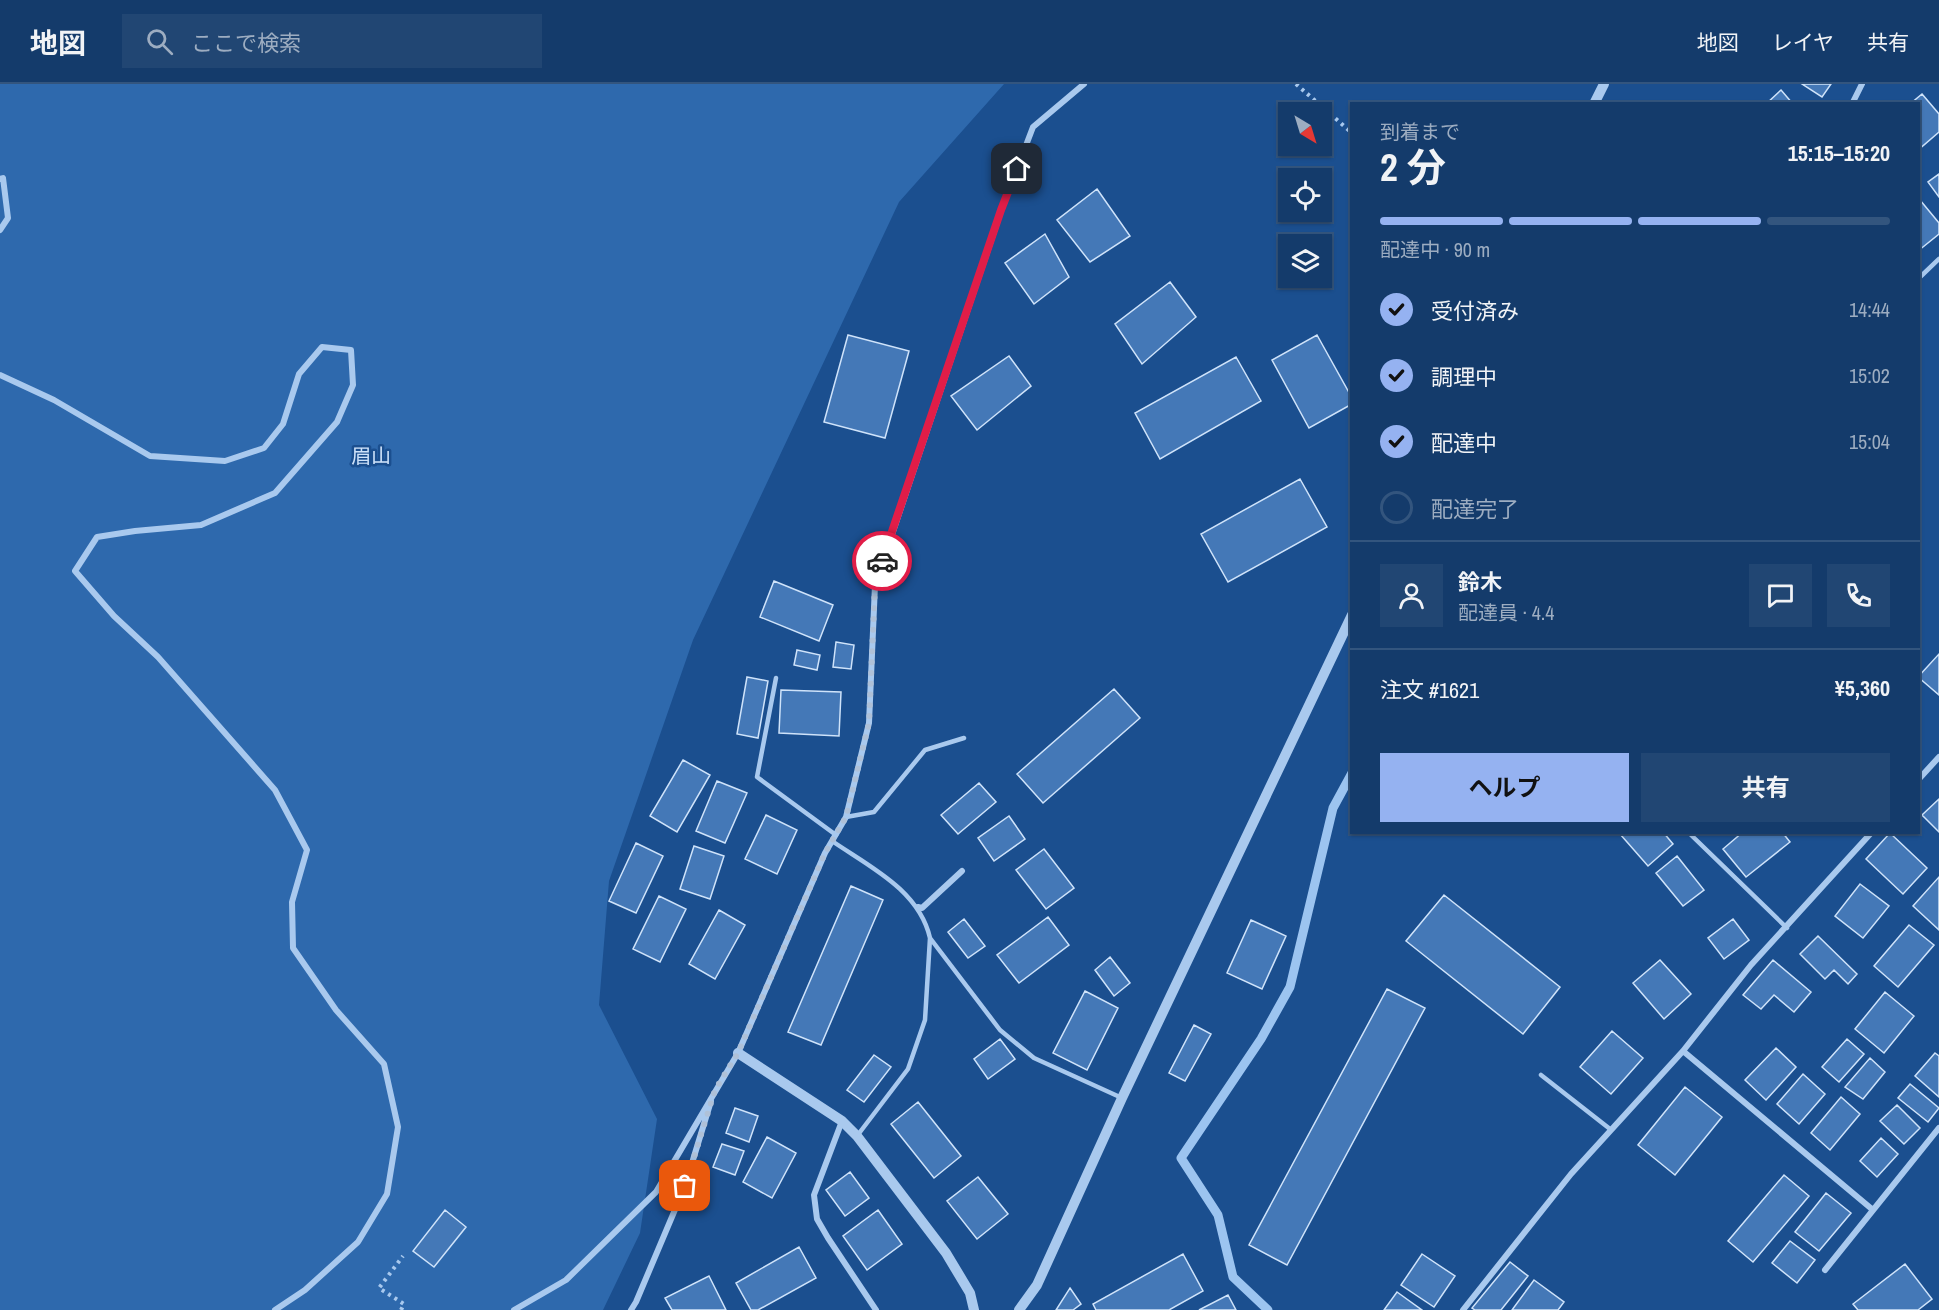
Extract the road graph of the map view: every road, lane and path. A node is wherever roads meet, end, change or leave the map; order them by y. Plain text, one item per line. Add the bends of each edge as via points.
1 (1084, 84) edge
2 (1296, 84) edge
3 (1604, 84) edge
4 (1862, 84) edge
5 (1595, 102) edge
6 (1853, 102) edge
7 (1350, 131) edge
8 (0, 178) edge
9 (0, 230) edge
10 (1939, 259) edge
11 (1920, 277) edge
12 (0, 375) edge
13 (1350, 619) edge
14 (776, 678) dead end
15 (964, 738) dead end
16 (1939, 757) edge
17 (1920, 778) edge
18 (846, 817) junction
19 (1691, 834) edge
20 (1870, 834) edge
21 (834, 838) junction
22 (962, 871) dead end
23 (918, 907) junction
24 (1786, 928) junction
25 (930, 938) junction
26 (1683, 1051) junction
27 (738, 1053) junction
28 (1541, 1075) dead end
29 (715, 1090) junction
30 (1122, 1098) junction
31 (842, 1121) junction
32 (1939, 1128) edge
33 (1610, 1129) junction
34 (856, 1136) junction
35 (1873, 1210) junction
36 (403, 1256) dead end
37 (1825, 1270) dead end
38 (275, 1310) edge
39 (401, 1310) edge
40 (514, 1310) edge
41 (631, 1310) edge
42 (876, 1310) edge
43 (974, 1310) edge
44 (1019, 1310) edge
45 (1463, 1310) edge

1 - 18 street via 1033,127 1001,210 875,585 869,723
2 - 7 path
3 - 5 street
4 - 6 street
8 - 9 street via 9,218
10 - 11 lane
12 - 38 street via 54,400 150,456 225,461 264,448 283,424 299,374 322,347 351,350 353,385 337,422 275,493 201,525 97,537 75,571 114,616 158,657 275,790 307,850 292,902 293,948 336,1010 384,1064 398,1127 387,1194 358,1242 305,1290
13 - 30 street
14 - 21 lane via 757,777
15 - 18 lane via 925,750 874,812
16 - 17 street
18 - 21 street
19 - 24 lane
20 - 24 street
21 - 23 lane via 904,891
21 - 27 street
22 - 23 street via 922,908
23 - 25 lane
24 - 26 street via 1751,965
25 - 30 lane via 1000,1030 1034,1058
25 - 34 lane via 925,1020 908,1069
26 - 33 street
26 - 35 street
27 - 29 street
27 - 31 street
28 - 33 lane
29 - 40 street via 656,1192 566,1280
29 - 41 street via 685,1186
30 - 44 street via 1037,1285
31 - 34 street
31 - 42 street via 814,1195 818,1219
32 - 35 street
33 - 45 street
34 - 43 street via 946,1253 970,1293
35 - 37 street
36 - 39 path via 379,1288 404,1304

